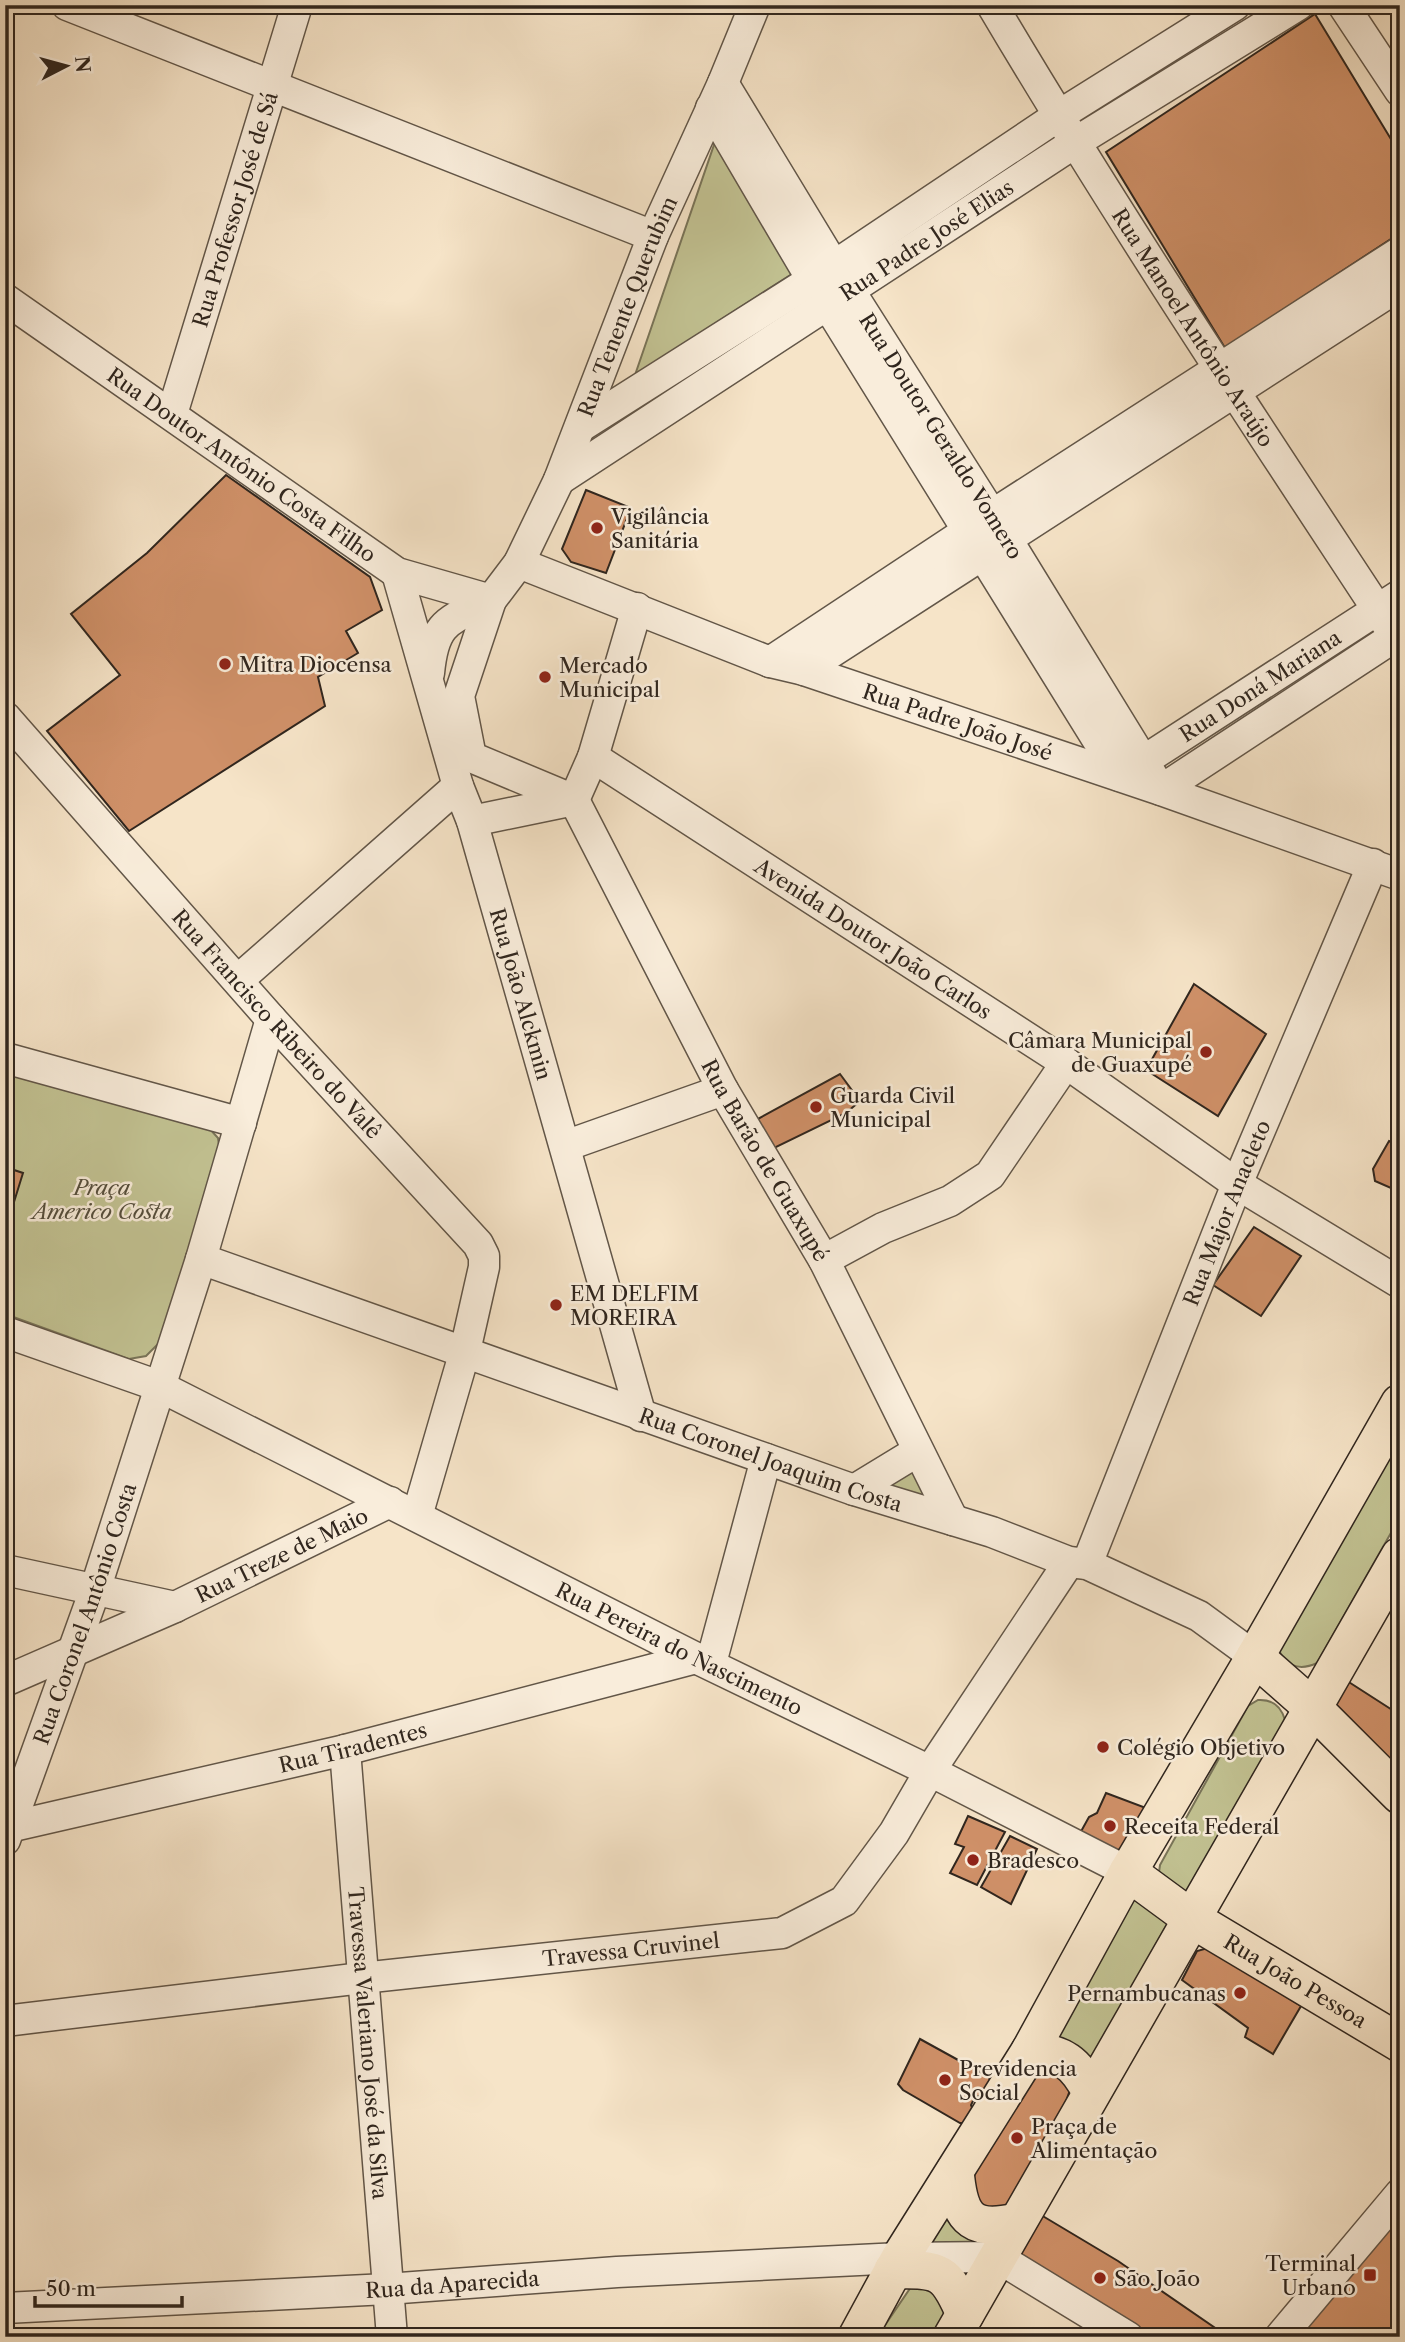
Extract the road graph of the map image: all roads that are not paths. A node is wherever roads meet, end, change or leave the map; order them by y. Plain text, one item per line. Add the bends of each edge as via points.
1 (67, 5) edge
2 (297, 5) edge
3 (755, 5) edge
4 (992, 5) edge
5 (1235, 5) edge
6 (1298, 5) edge
7 (1343, 5) edge
8 (273, 86) junction
9 (1400, 91) edge
10 (717, 95) junction
11 (1058, 116) junction
12 (1076, 142) junction
13 (653, 236) junction
14 (1400, 252) edge
15 (830, 284) junction
16 (1400, 285) edge
17 (5, 299) edge
18 (1219, 368) junction
19 (1236, 393) junction
20 (172, 414) junction
21 (580, 428) junction
22 (559, 480) junction
23 (987, 535) junction
24 (519, 563) junction
25 (397, 573) junction
26 (491, 600) junction
27 (1388, 602) edge
28 (637, 608) junction
29 (1398, 638) edge
30 (770, 662) junction
31 (804, 670) junction
32 (429, 680) junction
33 (5, 717) edge
34 (593, 757) junction
35 (1131, 769) junction
36 (458, 786) junction
37 (1161, 790) junction
38 (574, 800) junction
39 (472, 821) junction
40 (1386, 870) edge
41 (238, 980) junction
42 (271, 1019) junction
43 (5, 1058) edge
44 (1066, 1063) junction
45 (723, 1090) junction
46 (241, 1123) junction
47 (565, 1146) junction
48 (1237, 1184) junction
49 (201, 1259) junction
50 (824, 1260) junction
51 (1400, 1283) edge
52 (5, 1332) edge
53 (465, 1351) junction
54 (159, 1386) junction
55 (1400, 1403) edge
56 (641, 1416) junction
57 (918, 1451) junction
58 (766, 1459) junction
59 (854, 1490) junction
60 (390, 1502) junction
61 (417, 1516) junction
62 (953, 1520) junction
63 (1400, 1556) edge
64 (1078, 1563) junction
65 (5, 1570) edge
66 (95, 1590) junction
67 (174, 1607) junction
68 (71, 1653) junction
69 (1255, 1657) junction
70 (704, 1661) junction
71 (5, 1681) edge
72 (1313, 1709) junction
73 (345, 1750) junction
74 (930, 1771) junction
75 (1400, 1795) edge
76 (7, 1832) edge
77 (1128, 1872) junction
78 (1192, 1919) junction
79 (362, 1978) junction
80 (5, 2021) edge
81 (1400, 2043) edge
82 (1030, 2051) junction
83 (1091, 2092) junction
84 (955, 2171) junction
85 (1400, 2194) edge
86 (1016, 2222) junction
87 (997, 2257) junction
88 (896, 2264) junction
89 (387, 2289) junction
90 (5, 2308) edge
91 (959, 2325) edge
92 (392, 2337) edge
93 (858, 2337) edge
94 (1128, 2337) edge
95 (1280, 2337) edge

1 - 8 street
2 - 8 street, Rua Professor José de Sá
3 - 10 street, Rua Tenente Querubim
4 - 11 street, Rua Manoel Antônio Araújo
5 - 11 street, Rua Padre José Elias
6 - 12 street, Rua Padre José Elias
7 - 9 street
8 - 13 street
8 - 20 street, Rua Professor José de Sá
10 - 13 street, Rua Tenente Querubim
10 - 15 street, Rua Doutor Geraldo Vomero
11 - 12 street, Rua Manoel Antônio Araújo
11 - 15 street, Rua Padre José Elias
12 - 15 street, Rua Padre José Elias
12 - 18 street, Rua Manoel Antônio Araújo
13 - 21 street, Rua Tenente Querubim
14 - 18 street
15 - 21 street, Rua Padre José Elias
15 - 22 street, Rua Padre José Elias
15 - 23 street, Rua Doutor Geraldo Vomero
16 - 19 street
17 - 20 street, Rua Doutor Antônio Costa Filho
18 - 19 street, Rua Manoel Antônio Araújo
18 - 23 street
19 - 23 street
19 - 27 street, Rua Manoel Antônio Araújo
20 - 25 street, Rua Doutor Antônio Costa Filho
21 - 22 street, Rua Tenente Querubim
22 - 24 street, Rua Tenente Querubim
23 - 30 street
23 - 31 street
23 - 35 street, Rua Doutor Geraldo Vomero
24 - 26 street, Rua Tenente Querubim
24 - 28 street, Rua Padre João José
25 - 26 street, Rua Doutor Antônio Costa Filho
25 - 32 street, Rua João Alckmin
26 - 32 street via 441,628 432,646
26 - 38 street via 459,696 471,757
27 - 29 street, Rua Manoel Antônio Araújo
27 - 35 street, Rua Doná Mariana
28 - 30 street, Rua Padre João José
28 - 34 street
29 - 37 street, Rua Doná Mariana
30 - 31 street, Rua Padre João José
31 - 35 street, Rua Padre João José
32 - 36 street, Rua João Alckmin
33 - 41 street, Rua Francisco Ribeiro do Valê
34 - 38 street
34 - 44 street, Avenida Doutor João Carlos
35 - 37 street, Rua Padre João José
36 - 39 street, Rua João Alckmin
36 - 41 street
37 - 40 street, Rua Padre João José
38 - 39 street
38 - 45 street, Rua Barão de Guaxupé
39 - 47 street, Rua João Alckmin
40 - 48 street, Rua Major Anacleto
41 - 42 street, Rua Francisco Ribeiro do Valê
42 - 46 street
42 - 53 street, Rua Francisco Ribeiro do Valê via 478,1244 484,1267
43 - 46 street
44 - 48 street, Avenida Doutor João Carlos
44 - 50 street via 990,1175 950,1201 883,1228
45 - 47 street
45 - 50 street, Rua Barão de Guaxupé
46 - 49 street
47 - 56 street, Rua João Alckmin
48 - 51 street, Avenida Doutor João Carlos
48 - 64 street, Rua Major Anacleto
49 - 53 street, Rua Coronel Joaquim Costa
49 - 54 street
50 - 57 street, Rua Barão de Guaxupé
52 - 54 street, Rua Pereira do Nascimento
53 - 56 street, Rua Coronel Joaquim Costa
53 - 61 street, Rua Francisco Ribeiro do Valê
54 - 60 street, Rua Pereira do Nascimento
54 - 66 street, Rua Coronel Antônio Costa
55 - 69 main road
56 - 58 street, Rua Coronel Joaquim Costa
57 - 59 street
57 - 62 street, Rua Barão de Guaxupé
58 - 59 street, Rua Coronel Joaquim Costa
58 - 70 street
59 - 62 street, Rua Coronel Joaquim Costa
60 - 61 street, Rua Pereira do Nascimento
60 - 67 street, Rua Treze de Maio
61 - 70 street, Rua Pereira do Nascimento
62 - 64 street, Rua Coronel Joaquim Costa
63 - 72 main road
64 - 69 street, Rua Coronel Joaquim Costa via 1199,1616
64 - 74 street, Travessa Cruvinel
65 - 66 street, Rua Treze de Maio
66 - 67 street, Rua Treze de Maio
66 - 68 street, Rua Coronel Antônio Costa
67 - 68 street, Rua Treze de Maio
68 - 71 street, Rua Treze de Maio
68 - 76 street, Rua Coronel Antônio Costa
69 - 72 main road, Rua Coronel Joaquim Costa
69 - 77 main road
70 - 73 street, Rua Tiradentes
70 - 74 street, Rua Pereira do Nascimento
72 - 75 main road, Rua Coronel Joaquim Costa
72 - 78 main road
73 - 76 street, Rua Tiradentes
73 - 79 street, Travessa Valeriano José da Silva
74 - 77 street, Rua Pereira do Nascimento
74 - 79 street, Travessa Cruvinel via 894,1833 844,1901 782,1933
77 - 78 main road, Rua Pereira do Nascimento
77 - 82 main road
78 - 81 main road, Rua João Pessoa
78 - 83 main road
79 - 80 street, Travessa Cruvinel
79 - 89 street, Travessa Valeriano José da Silva
82 - 83 main road via 1051,2052 1071,2063
82 - 84 main road
83 - 86 main road
84 - 86 main road via 957,2196 970,2218 982,2225
84 - 88 main road
85 - 95 street
86 - 87 main road
87 - 88 street, Rua da Aparecida
87 - 91 main road
87 - 94 street
88 - 89 street, Rua da Aparecida via 617,2272
88 - 91 main road via 944,2276 953,2285
88 - 93 main road
89 - 90 street, Rua da Aparecida
89 - 92 street, Travessa Valeriano José da Silva

